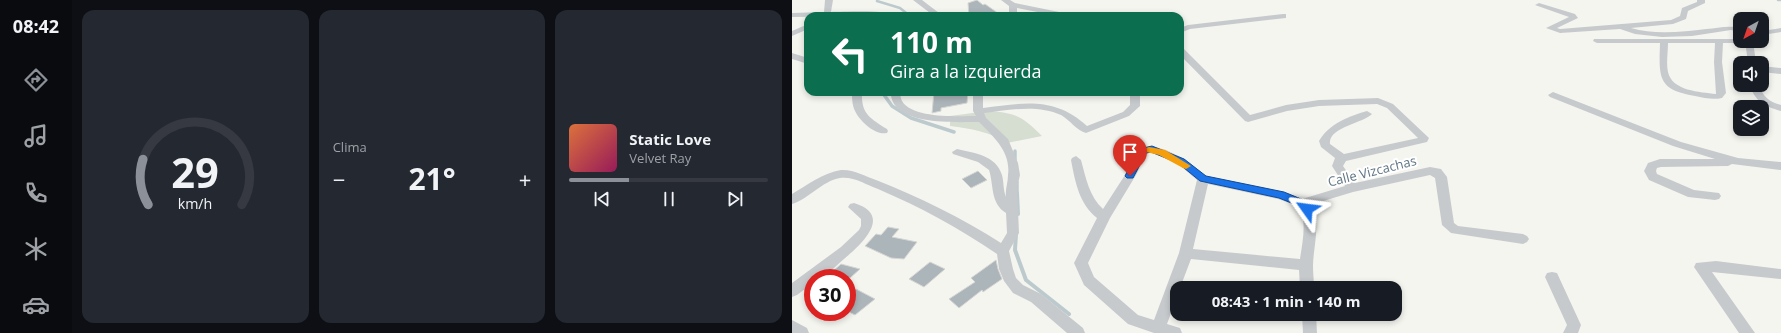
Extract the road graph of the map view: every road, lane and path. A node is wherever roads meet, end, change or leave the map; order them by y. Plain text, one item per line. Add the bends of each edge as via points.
1 (829, 0) edge
2 (917, 0) edge
3 (1005, 0) edge
4 (1701, 0) edge
5 (1013, 5) junction
6 (1539, 5) dead end
7 (828, 12) edge
8 (934, 12) edge
9 (1013, 12) edge
10 (1049, 12) edge
11 (792, 15) edge
12 (804, 15) edge
13 (1283, 16) dead end
14 (1621, 27) junction
15 (804, 28) edge
16 (1733, 28) edge
17 (1184, 29) edge
18 (1781, 30) edge
19 (1769, 32) edge
20 (792, 34) edge
21 (1597, 41) dead end
22 (1719, 41) junction
23 (1733, 41) edge
24 (1664, 42) junction
25 (1184, 54) edge
26 (792, 56) edge
27 (804, 60) edge
28 (1769, 70) edge
29 (1781, 71) edge
30 (1758, 92) edge
31 (1553, 95) dead end
32 (857, 96) edge
33 (895, 96) edge
34 (978, 96) edge
35 (1135, 96) edge
36 (1781, 108) edge
37 (1367, 114) dead end
38 (980, 115) junction
39 (883, 131) dead end
40 (957, 152) dead end
41 (1342, 158) junction
42 (1076, 160) dead end
43 (1738, 162) junction
44 (1781, 166) edge
45 (1204, 179) junction
46 (1352, 188) junction
47 (1715, 196) dead end
48 (792, 200) edge
49 (1302, 203) junction
50 (854, 207) dead end
51 (1013, 210) junction
52 (1104, 217) junction
53 (1522, 240) dead end
54 (1003, 251) junction
55 (1186, 253) junction
56 (1306, 265) junction
57 (1781, 274) edge
58 (1552, 277) dead end
59 (1307, 281) edge
60 (792, 291) edge
61 (1309, 321) edge
62 (792, 326) edge
63 (1158, 327) junction
64 (802, 333) edge
65 (1078, 333) edge
66 (1175, 333) edge
67 (1310, 333) edge
68 (1570, 333) edge
69 (1748, 333) edge

1 - 7 street
2 - 8 street
3 - 5 street
4 - 14 street via 1701,3 1686,10 1679,20
5 - 9 street
5 - 10 street
6 - 14 street via 1574,18 1550,27 1556,31
11 - 12 street
13 - 17 street
14 - 16 street via 1644,34
15 - 20 street
18 - 19 street
21 - 24 street
22 - 23 street
22 - 24 street
22 - 24 street via 1721,93 1715,97 1671,86 1664,73
25 - 41 street via 1248,119 1286,108 1319,103 1378,101 1390,106 1424,138
26 - 27 street
28 - 29 street
30 - 36 street via 1767,104
31 - 43 street via 1677,144
32 - 39 street via 859,113
33 - 38 street via 901,108 914,114 935,118
34 - 38 street
35 - 38 street via 1135,106 1126,114 1086,130 1060,110 1038,105
37 - 41 street via 1333,130 1326,137 1325,145
38 - 51 street via 1004,141 1013,163
40 - 51 street via 989,163 995,170 1000,201 1003,206
41 - 46 street via 1338,166
42 - 52 street via 1084,191 1091,206
43 - 44 street
43 - 47 street via 1660,163 1652,166 1650,171 1653,177 1661,181 1692,194
45 - 49 street via 1280,195
45 - 52 street via 1181,161 1162,152 1152,149 1142,151 1130,176
45 - 55 street
46 - 49 street, Calle Vizcachas
46 - 53 street, Calle Vizcachas via 1430,171 1437,172 1441,177 1448,225 1456,230
48 - 54 street via 832,176 850,175 927,207
49 - 56 street via 1309,215
50 - 60 street via 863,212 867,219 868,224 864,232 848,248
51 - 54 street via 1013,233
52 - 63 street via 1081,263 1089,281 1133,320
54 - 65 street via 1006,269 1018,289 1036,298
55 - 56 street
55 - 63 street
56 - 59 street
57 - 69 street via 1701,266
58 - 68 street via 1574,325
61 - 67 street
62 - 64 street
63 - 66 street

